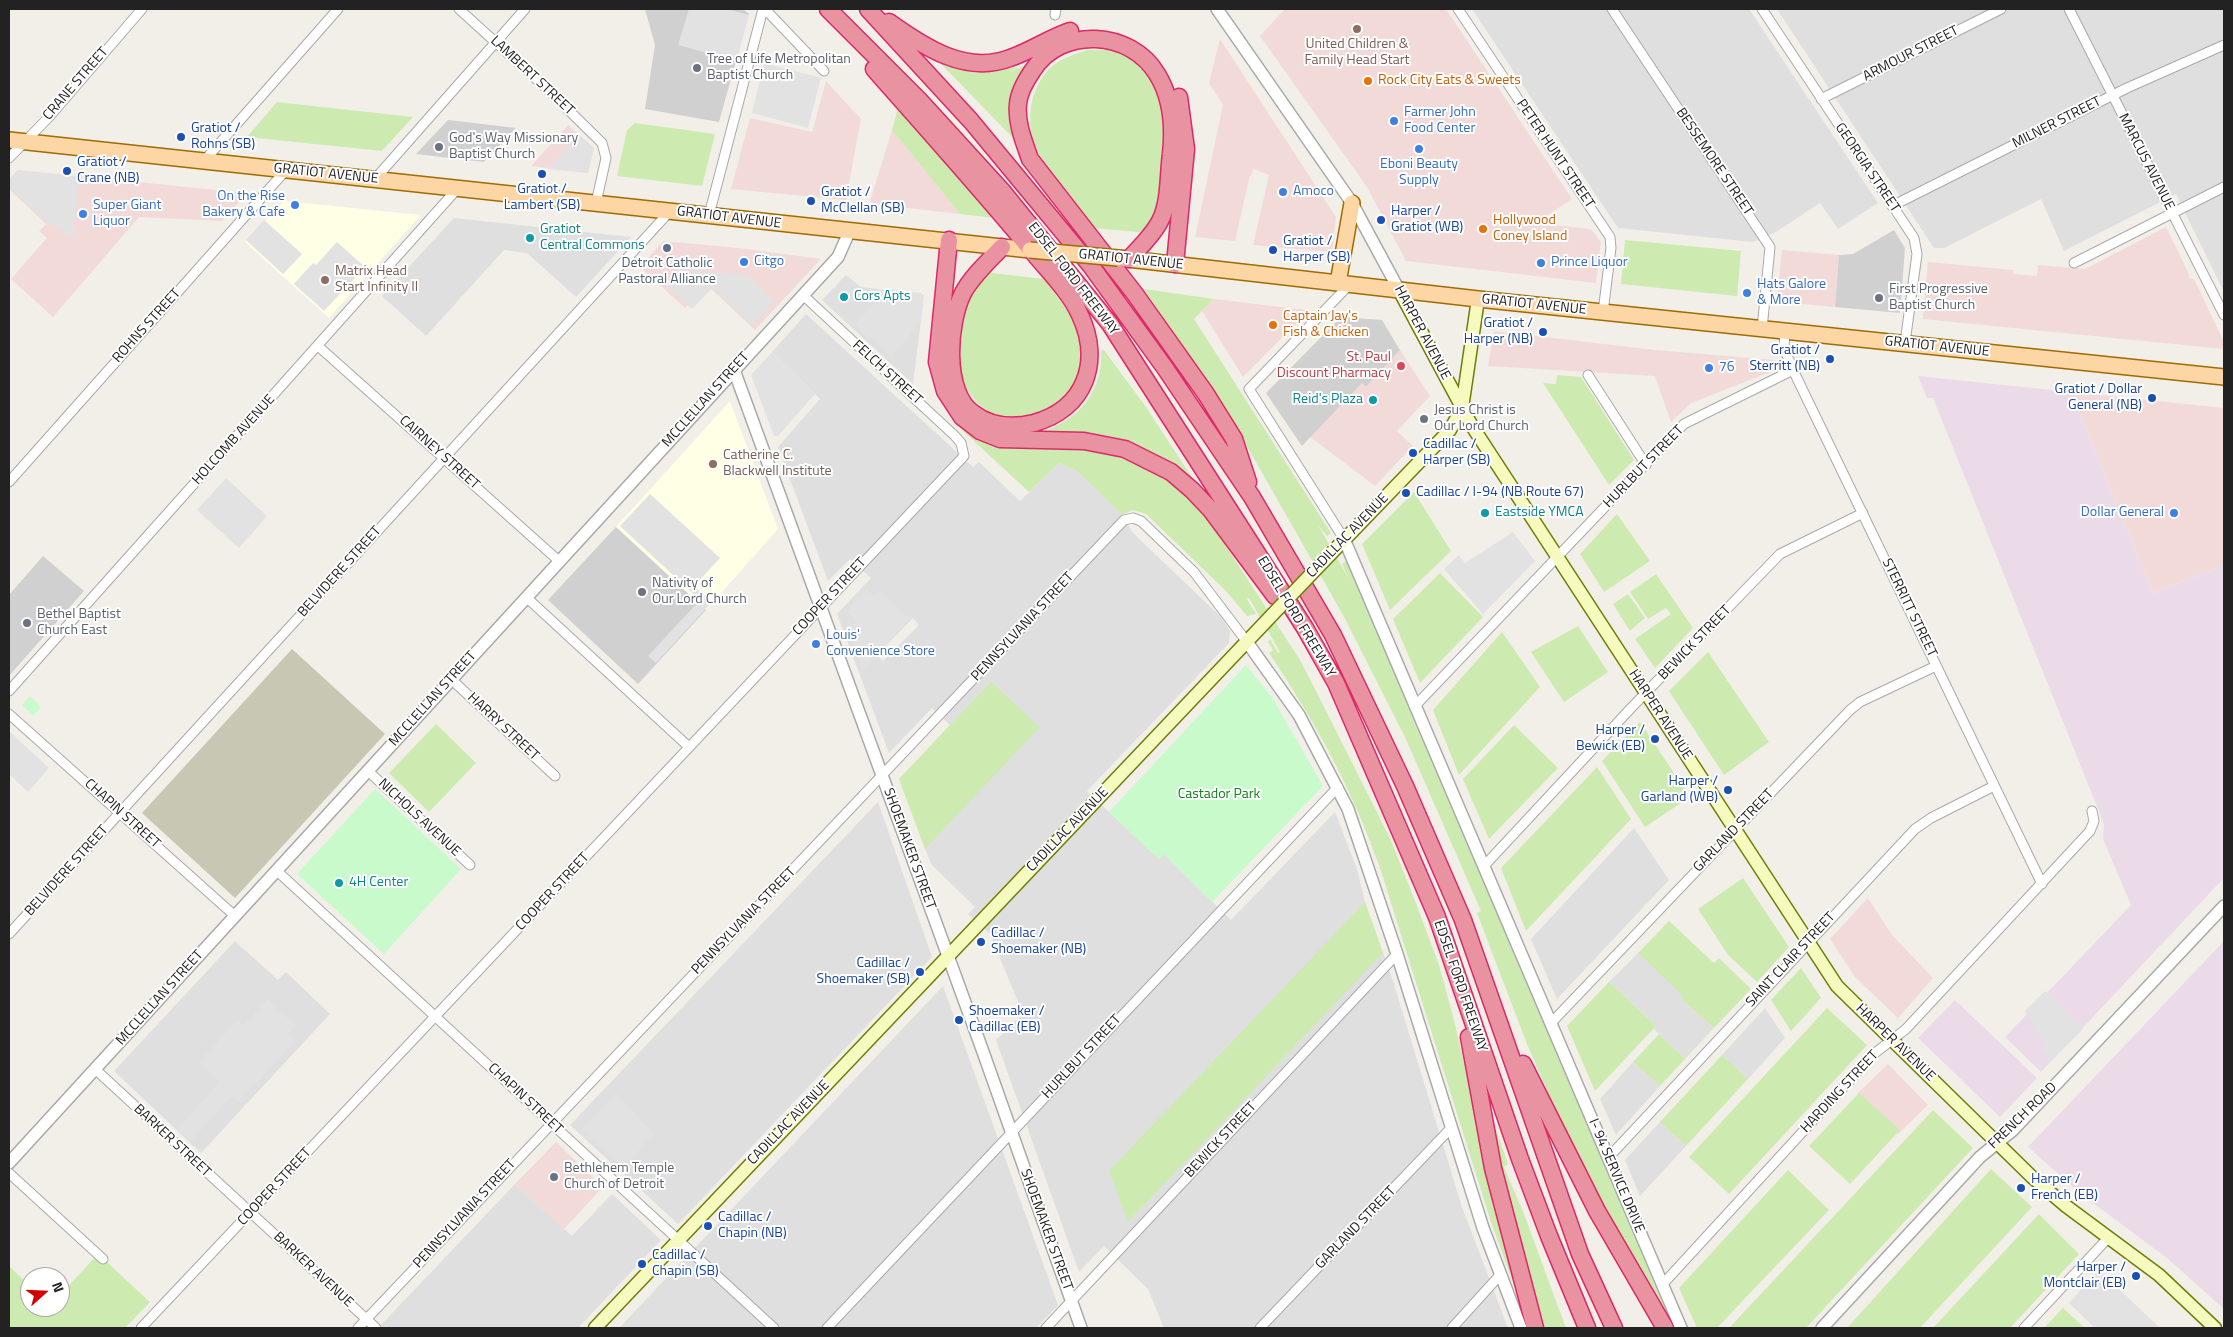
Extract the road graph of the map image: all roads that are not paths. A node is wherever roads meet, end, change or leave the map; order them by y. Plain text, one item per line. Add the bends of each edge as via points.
1 (142, 9) edge
2 (338, 9) edge
3 (459, 9) edge
4 (525, 9) edge
5 (764, 9) edge
6 (823, 9) edge
7 (828, 9) edge
8 (870, 9) edge
9 (1217, 9) edge
10 (1458, 9) edge
11 (1612, 9) edge
12 (1762, 9) edge
13 (2001, 9) edge
14 (2069, 9) edge
15 (496, 42) junction
16 (2224, 45) edge
17 (824, 71) dead end
18 (2112, 96) junction
19 (1821, 99) junction
20 (16, 141) edge
21 (9, 158) edge
22 (204, 161) junction
23 (286, 170) junction
24 (375, 179) junction
25 (2224, 187) edge
26 (458, 188) junction
27 (596, 203) junction
28 (1352, 203) junction
29 (1892, 206) junction
30 (671, 210) junction
31 (2172, 212) junction
32 (709, 215) junction
33 (850, 230) junction
34 (949, 240) junction
35 (1007, 247) junction
36 (1123, 258) junction
37 (2074, 263) dead end
38 (1175, 264) junction
39 (1344, 284) junction
40 (1399, 290) junction
41 (803, 295) junction
42 (1478, 299) junction
43 (1603, 312) junction
44 (2224, 315) edge
45 (1762, 329) junction
46 (1784, 331) junction
47 (1906, 343) junction
48 (318, 346) junction
49 (734, 370) junction
50 (1793, 370) junction
51 (1588, 375) dead end
52 (2224, 378) edge
53 (1462, 408) junction
54 (964, 456) joint
55 (444, 458) junction
56 (1646, 465) junction
57 (9, 482) edge
58 (1252, 496) junction
59 (1863, 513) junction
60 (1344, 539) junction
61 (1556, 558) junction
62 (559, 561) junction
63 (526, 597) junction
64 (821, 607) junction
65 (1305, 628) junction
66 (1247, 642) junction
67 (1936, 666) junction
68 (451, 680) junction
69 (9, 691) edge
70 (1646, 694) junction
71 (1416, 705) junction
72 (9, 714) edge
73 (689, 748) junction
74 (368, 771) junction
75 (555, 776) dead end
76 (882, 776) junction
77 (1994, 786) junction
78 (1338, 787) junction
79 (2092, 811) dead end
80 (120, 813) junction
81 (1734, 830) junction
82 (470, 865) dead end
83 (1485, 865) junction
84 (277, 870) junction
85 (2042, 884) junction
86 (2224, 906) edge
87 (235, 916) junction
88 (9, 934) edge
89 (1808, 942) junction
90 (1397, 954) junction
91 (948, 956) junction
92 (1459, 983) junction
93 (1495, 1009) junction
94 (435, 1016) junction
95 (1552, 1022) junction
96 (1891, 1039) junction
97 (95, 1069) junction
98 (552, 1123) junction
99 (1451, 1128) junction
100 (1012, 1132) junction
101 (1997, 1143) junction
102 (1608, 1158) junction
103 (9, 1163) edge
104 (9, 1173) edge
105 (250, 1213) junction
106 (2109, 1237) junction
107 (679, 1240) junction
108 (103, 1259) dead end
109 (1500, 1276) junction
110 (1662, 1285) junction
111 (1072, 1301) junction
112 (366, 1319) junction
113 (141, 1328) edge
114 (358, 1328) edge
115 (376, 1328) edge
116 (595, 1328) edge
117 (774, 1328) edge
118 (827, 1328) edge
119 (1046, 1328) edge
120 (1081, 1328) edge
121 (1260, 1328) edge
122 (1452, 1328) edge
123 (1521, 1328) edge
124 (1536, 1328) edge
125 (1587, 1328) edge
126 (1614, 1328) edge
127 (1665, 1328) edge
128 (1681, 1328) edge
129 (1822, 1328) edge
130 (2024, 1328) edge
131 (2215, 1328) edge

1 - 20 street, CRANE STREET via 48,117
2 - 22 street
3 - 15 street, LAMBERT STREET
4 - 15 street
5 - 17 street
5 - 32 street
6 - 35 highway via 1004,218 1063,289 1080,315 1088,345 1089,368 1083,389 1071,403 1057,412 1035,423 1011,426 977,417 965,407 956,390 952,366 960,299 971,282
7 - 65 highway, EDSEL FORD FREEWAY via 919,100 1003,192 1110,324
8 - 38 highway via 916,41 959,62 990,64 1009,59 1050,38 1084,29 1117,32 1149,49 1169,73 1176,88 1185,140
8 - 58 highway, EDSEL FORD FREEWAY via 1023,180 1091,266
9 - 28 street, HARPER AVENUE
10 - 43 street, PETER HUNT STREET via 1610,237
11 - 45 street, BESSEMORE STREET via 1770,247
12 - 19 street, GEORGIA STREET
13 - 19 street, ARMOUR STREET
14 - 18 street, MARCUS AVENUE
15 - 24 street
15 - 27 street, LAMBERT STREET via 602,143 606,158
16 - 18 street, MILNER STREET
18 - 29 street, MILNER STREET
18 - 31 street, MARCUS AVENUE
19 - 29 street, GEORGIA STREET
20 - 21 street, CRANE STREET
20 - 22 main road, GRATIOT AVENUE
22 - 23 main road, GRATIOT AVENUE
23 - 24 main road, GRATIOT AVENUE
23 - 57 street, ROHNS STREET
24 - 26 main road, GRATIOT AVENUE
25 - 31 street
26 - 27 main road, GRATIOT AVENUE
26 - 48 street, HOLCOMB AVENUE
27 - 30 main road, GRATIOT AVENUE
28 - 39 main road
28 - 40 street, HARPER AVENUE
29 - 47 street, GEORGIA STREET via 1917,247
30 - 32 main road, GRATIOT AVENUE
30 - 55 street, BELVIDERE STREET
31 - 37 street
31 - 44 street, MARCUS AVENUE
32 - 33 main road, GRATIOT AVENUE
33 - 34 main road, GRATIOT AVENUE
33 - 41 street, MCCLELLAN STREET via 838,257
34 - 35 main road, GRATIOT AVENUE
34 - 65 highway via 937,362 944,391 962,417 980,431 1000,439 1084,442 1125,449 1171,472 1211,510 1265,586
35 - 36 main road, GRATIOT AVENUE, bridge
36 - 38 main road, GRATIOT AVENUE
36 - 58 highway via 1156,228 1163,214 1171,148 1171,108 1157,72 1132,49 1098,38 1081,39 1050,52 1028,76 1018,105 1022,138 1030,159 1135,294 1206,394 1234,440
38 - 39 main road, GRATIOT AVENUE
39 - 40 main road, GRATIOT AVENUE
39 - 60 street via 1249,389
40 - 42 main road, GRATIOT AVENUE
40 - 53 main road, HARPER AVENUE
41 - 49 street, MCCLELLAN STREET
41 - 54 street, FELCH STREET via 955,436
42 - 43 main road, GRATIOT AVENUE
42 - 53 main road, CADILLAC AVENUE
43 - 45 main road, GRATIOT AVENUE
45 - 46 main road, GRATIOT AVENUE
46 - 47 main road, GRATIOT AVENUE
46 - 50 street, STERRITT STREET via 1784,348
47 - 52 main road, GRATIOT AVENUE
48 - 55 street, CAIRNEY STREET
48 - 69 street, HOLCOMB AVENUE
49 - 62 street, MCCLELLAN STREET
49 - 64 street, SHOEMAKER STREET
50 - 56 street, HURLBUT STREET via 1691,419
50 - 59 street, STERRITT STREET
51 - 56 street
53 - 60 main road, CADILLAC AVENUE via 1450,430
53 - 61 main road, HARPER AVENUE
54 - 64 street, COOPER STREET
55 - 62 street, CAIRNEY STREET
55 - 80 street, BELVIDERE STREET
56 - 61 street, HURLBUT STREET
58 - 93 highway, EDSEL FORD FREEWAY via 1332,635 1388,747 1463,920
59 - 67 street, STERRITT STREET
59 - 70 street, BEWICK STREET via 1780,554
60 - 66 main road, CADILLAC AVENUE, bridge
60 - 71 street
61 - 70 main road, HARPER AVENUE
61 - 71 street, HURLBUT STREET
62 - 63 street, MCCLELLAN STREET
63 - 68 street, MCCLELLAN STREET
63 - 73 street
64 - 73 street, COOPER STREET
64 - 76 street, SHOEMAKER STREET
65 - 92 highway, EDSEL FORD FREEWAY via 1336,683 1381,783 1437,917
66 - 76 street, PENNSYLVANIA STREET via 1194,572 1140,521 1134,518 1122,522
66 - 78 street via 1299,715
66 - 91 main road, CADILLAC AVENUE
67 - 77 street, STERRITT STREET
67 - 81 street, GARLAND STREET via 1855,706
68 - 74 street, MCCLELLAN STREET
68 - 75 street, HARRY STREET
70 - 81 main road, HARPER AVENUE
70 - 83 street, BEWICK STREET
71 - 83 street
72 - 80 street, CHAPIN STREET
73 - 94 street, COOPER STREET
74 - 82 street, NICHOLS AVENUE
74 - 84 street, MCCLELLAN STREET
76 - 91 street, SHOEMAKER STREET
76 - 98 street, PENNSYLVANIA STREET
77 - 85 street, STERRITT STREET
77 - 89 street, SAINT CLAIR STREET via 1915,828
78 - 90 street via 1357,832
78 - 100 street, HURLBUT STREET
79 - 85 street, HARDING STREET via 2094,821 2090,831
80 - 87 street, CHAPIN STREET
80 - 88 street, BELVIDERE STREET
81 - 89 main road, HARPER AVENUE
81 - 95 street, GARLAND STREET
83 - 95 street
84 - 87 street, MCCLELLAN STREET
84 - 94 street, CHAPIN STREET
85 - 96 street, HARDING STREET via 1906,1029
86 - 101 street, FRENCH ROAD via 2013,1130
87 - 97 street, MCCLELLAN STREET
89 - 96 main road, HARPER AVENUE via 1838,986
89 - 102 street, SAINT CLAIR STREET
90 - 99 street
90 - 111 street, BEWICK STREET
91 - 100 street, SHOEMAKER STREET
91 - 107 main road, CADILLAC AVENUE
92 - 124 highway via 1493,1168
92 - 125 highway, EDSEL FORD FREEWAY via 1549,1236
93 - 126 highway, EDSEL FORD FREEWAY via 1580,1254
93 - 127 highway via 1597,1211
94 - 98 street, CHAPIN STREET
94 - 105 street, COOPER STREET
95 - 102 street, I- 94 SERVICE DRIVE
96 - 101 main road, HARPER AVENUE
96 - 110 street, HARDING STREET
97 - 103 street, MCCLELLAN STREET
97 - 105 street, BARKER STREET
98 - 107 street, CHAPIN STREET
98 - 112 street, PENNSYLVANIA STREET
99 - 109 street
99 - 121 street, GARLAND STREET
100 - 111 street, SHOEMAKER STREET
100 - 118 street, HURLBUT STREET
101 - 106 main road, HARPER AVENUE via 2049,1192
101 - 129 street, FRENCH ROAD via 1980,1157
102 - 110 street, I- 94 SERVICE DRIVE
104 - 108 street
105 - 112 street, BARKER AVENUE
105 - 113 street, COOPER STREET
106 - 130 street
106 - 131 main road, HARPER AVENUE via 2159,1275
107 - 116 main road, CADILLAC AVENUE
107 - 117 street, CHAPIN STREET
109 - 122 street
109 - 123 street
110 - 128 street, I- 94 SERVICE DRIVE
111 - 119 street, BEWICK STREET
111 - 120 street, SHOEMAKER STREET
112 - 114 street, PENNSYLVANIA STREET
112 - 115 street, BARKER AVENUE

